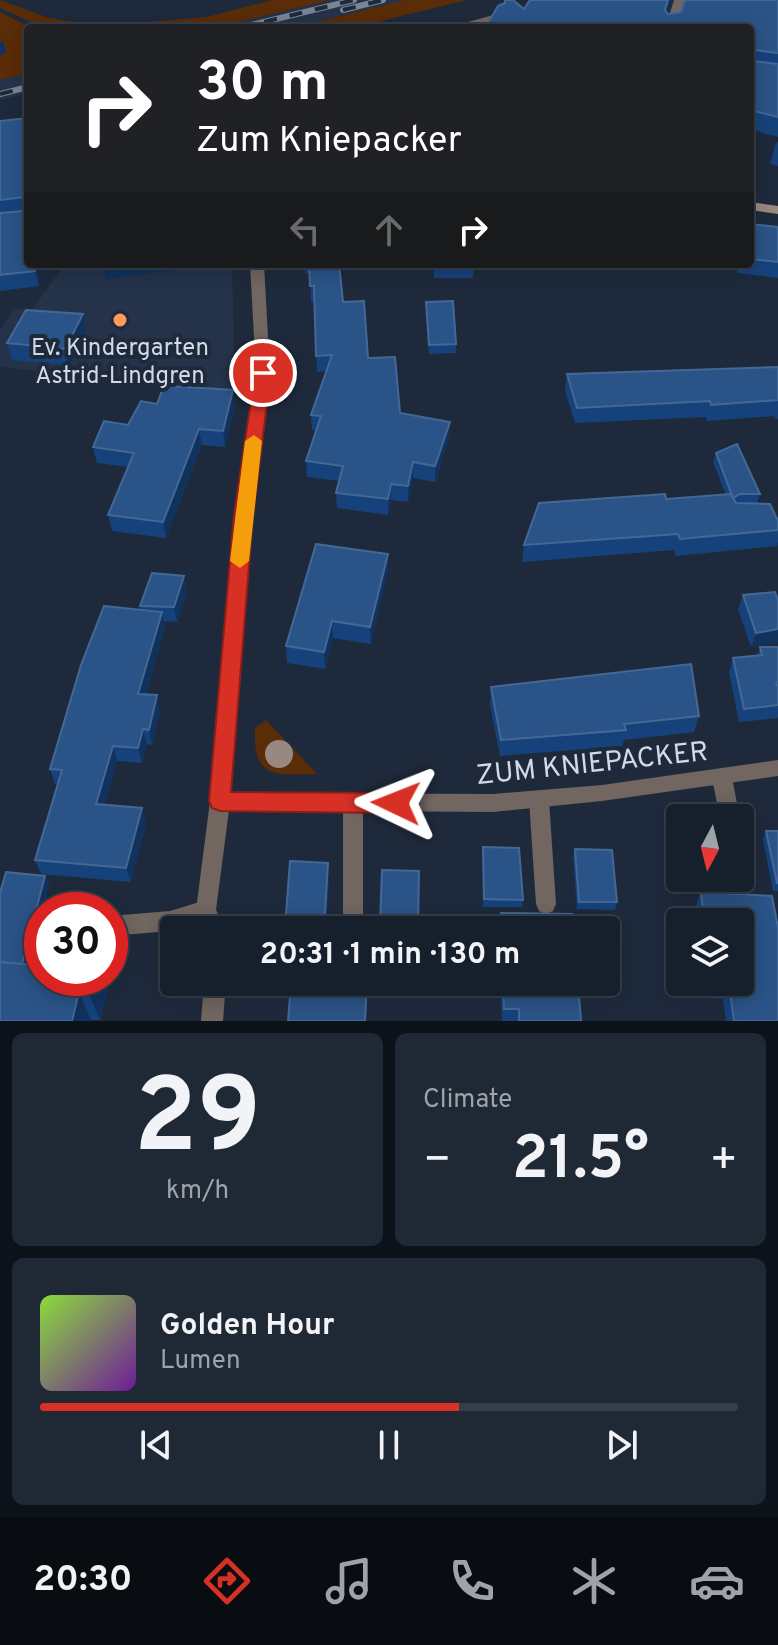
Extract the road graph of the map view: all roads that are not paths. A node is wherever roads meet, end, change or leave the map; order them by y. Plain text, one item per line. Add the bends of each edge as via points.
1 (679, 0) edge
2 (497, 17) edge
3 (477, 24) edge
4 (671, 24) edge
5 (754, 207) edge
6 (778, 210) edge
7 (257, 268) edge
8 (778, 768) edge
9 (722, 778) junction
10 (539, 800) junction
11 (220, 801) junction
12 (353, 802) junction
13 (727, 804) edge
14 (546, 904) dead end
15 (206, 910) junction
16 (209, 916) edge
17 (353, 916) edge
18 (128, 924) edge
19 (214, 996) edge
20 (212, 1021) edge

1 - 4 street
2 - 3 street
5 - 6 main road
7 - 11 street via 263,373 244,515
8 - 9 street, ZUM KNIEPACKER
9 - 10 street, ZUM KNIEPACKER
9 - 13 street
10 - 12 street, ZUM KNIEPACKER
10 - 14 street
11 - 12 street, ZUM KNIEPACKER
11 - 15 street
12 - 17 street
15 - 16 street
15 - 18 street via 170,921
19 - 20 street

